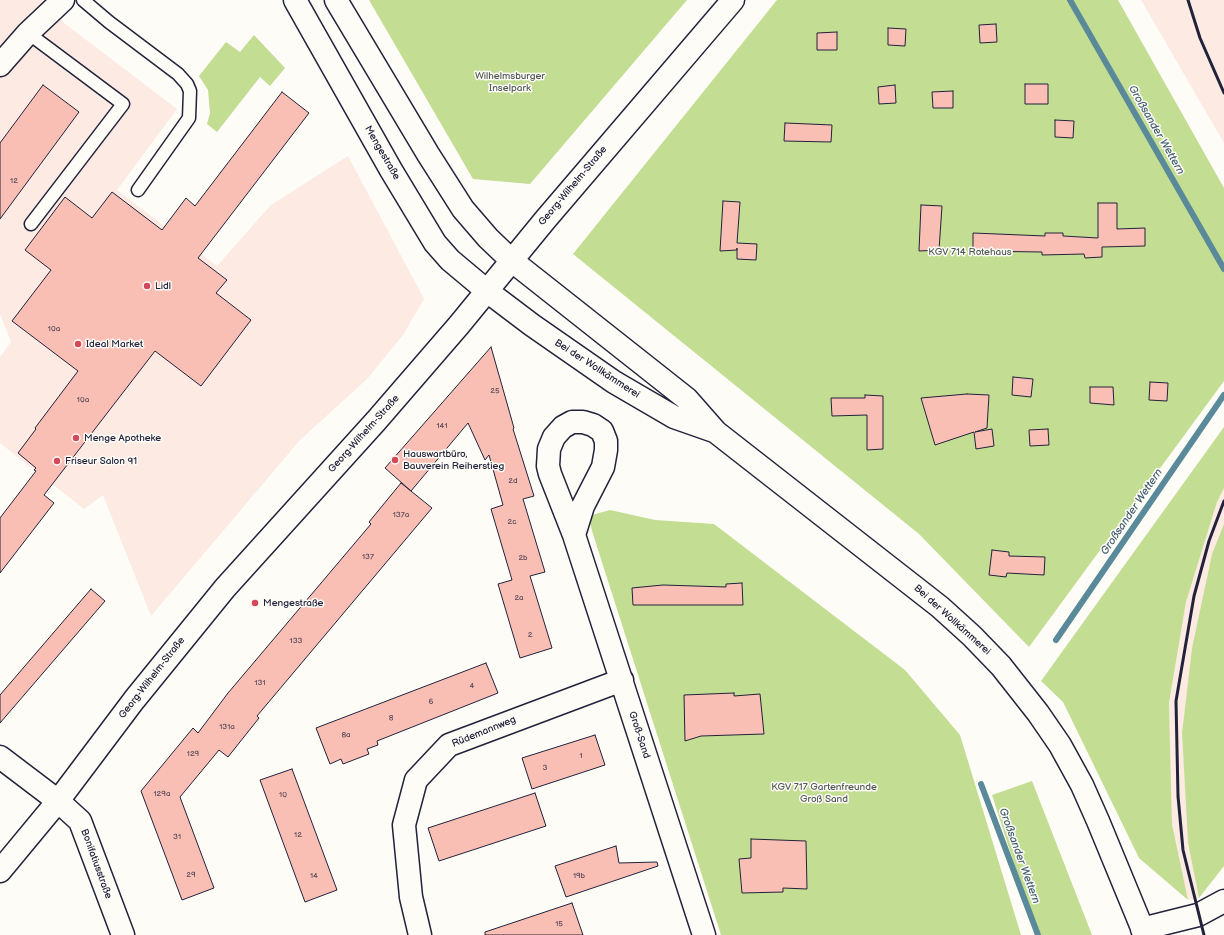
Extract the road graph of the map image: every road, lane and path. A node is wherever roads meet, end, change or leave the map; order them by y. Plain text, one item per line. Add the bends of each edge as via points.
1 (64, 0) edge
2 (83, 0) edge
3 (295, 0) edge
4 (336, 0) edge
5 (733, 0) edge
6 (28, 33) junction
7 (0, 64) edge
8 (138, 190) dead end
9 (31, 224) dead end
10 (511, 260) junction
11 (487, 291) junction
12 (716, 432) junction
13 (574, 535) dead end
14 (622, 680) junction
15 (0, 757) edge
16 (58, 801) junction
17 (0, 871) edge
18 (1224, 902) edge
19 (1143, 932) edge
20 (123, 935) edge
21 (420, 935) edge
22 (704, 935) edge

1 - 6 main road
2 - 8 lane via 178,74 190,91 189,118
3 - 11 main road, Mengestraße via 435,243 450,260
4 - 10 main road via 463,209
5 - 10 main road, Georg-Wilhelm-Straße
6 - 7 main road
6 - 9 lane via 122,104
10 - 11 main road, Georg-Wilhelm-Straße
10 - 12 main road, Bei der Wollkämmerei via 687,399
11 - 12 main road, Bei der Wollkämmerei via 614,382 674,417
11 - 16 main road, Georg-Wilhelm-Straße via 376,422 225,588 134,700
12 - 19 main road, Bei der Wollkämmerei via 940,607 1000,666 1060,745 1098,821
13 - 14 main road, Groß-Sand
14 - 21 main road, Rüdemannweg via 449,744 416,780 404,825 411,897
14 - 22 main road, Groß-Sand
15 - 16 main road, Bonifatiusstraße
16 - 17 main road, Georg-Wilhelm-Straße
16 - 20 main road, Bonifatiusstraße via 80,821
18 - 19 main road via 1198,915

